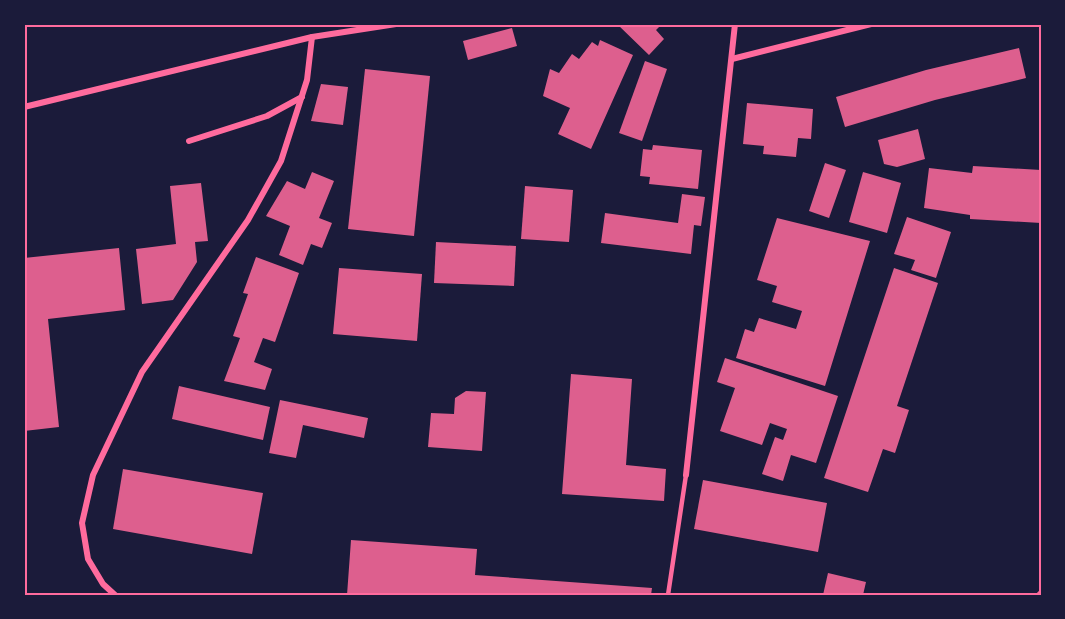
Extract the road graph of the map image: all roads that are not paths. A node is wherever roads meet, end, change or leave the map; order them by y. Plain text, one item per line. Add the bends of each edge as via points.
1 (396, 24) edge
2 (735, 24) edge
3 (871, 24) edge
4 (312, 37) junction
5 (732, 59) junction
6 (303, 97) junction
7 (24, 107) edge
8 (189, 141) dead end
9 (686, 475) joint
10 (1041, 592) edge
11 (115, 595) edge
12 (668, 595) edge
13 (1038, 595) edge

1 - 4 street
2 - 5 street
3 - 5 street
4 - 6 street
4 - 7 street
5 - 9 street
6 - 8 street via 267,116
6 - 11 street via 282,161 248,220 142,372 93,475 82,523 88,560
9 - 12 lane
10 - 13 lane

